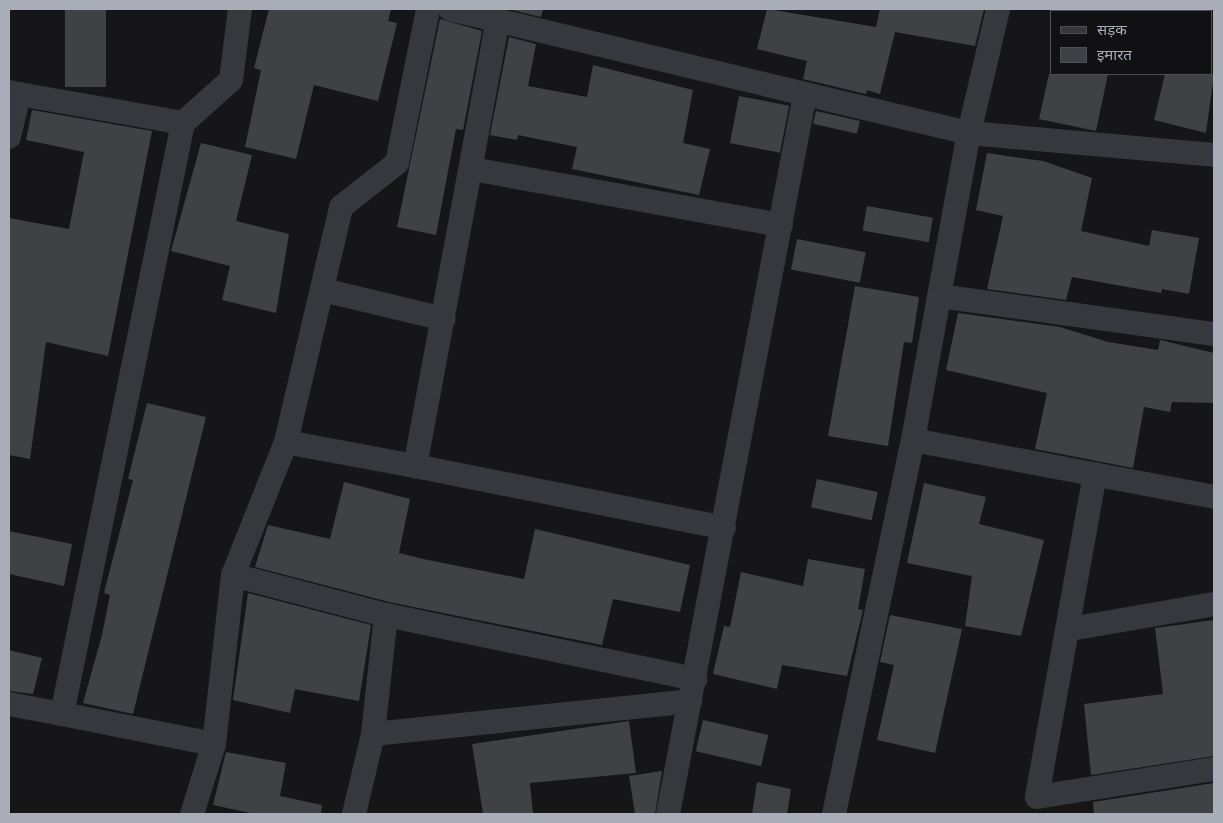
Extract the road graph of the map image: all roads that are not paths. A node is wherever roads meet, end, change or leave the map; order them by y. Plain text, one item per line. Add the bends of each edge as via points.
1 (240, 9) edge
2 (428, 9) edge
3 (450, 9) edge
4 (998, 9) edge
5 (498, 19) junction
6 (14, 93) edge
7 (806, 94) junction
8 (183, 123) junction
9 (969, 133) junction
10 (9, 136) edge
11 (1214, 156) edge
12 (472, 169) junction
13 (781, 225) junction
14 (323, 290) junction
15 (940, 296) junction
16 (444, 319) junction
17 (1214, 334) edge
18 (912, 440) junction
19 (286, 442) junction
20 (415, 466) junction
21 (1095, 474) junction
22 (1214, 497) edge
23 (724, 528) junction
24 (233, 576) junction
25 (1214, 604) edge
26 (386, 615) junction
27 (1070, 629) junction
28 (693, 690) junction
29 (9, 704) edge
30 (62, 714) junction
31 (373, 734) junction
32 (214, 744) junction
33 (1214, 769) edge
34 (1035, 806) edge
35 (192, 814) edge
36 (354, 814) edge
37 (668, 814) edge
38 (834, 814) edge

1 - 8 street via 231,80
2 - 14 street via 397,163 341,207
3 - 5 street
4 - 9 street
5 - 7 street
5 - 12 street
6 - 8 street
6 - 10 street
7 - 9 street
7 - 13 street
8 - 30 street
9 - 11 street
9 - 15 street
12 - 13 street
12 - 16 street
13 - 23 street
14 - 16 street
14 - 19 street
15 - 17 street
15 - 18 street
16 - 20 street
18 - 21 street
18 - 38 street
19 - 20 street
19 - 24 street
20 - 23 street
21 - 22 street
21 - 27 street
23 - 28 street
24 - 26 street
24 - 32 street
25 - 27 street
26 - 28 street
26 - 31 street
27 - 34 street
28 - 31 street
28 - 37 street
29 - 30 street
30 - 32 street
31 - 36 street
32 - 35 street
33 - 34 street

